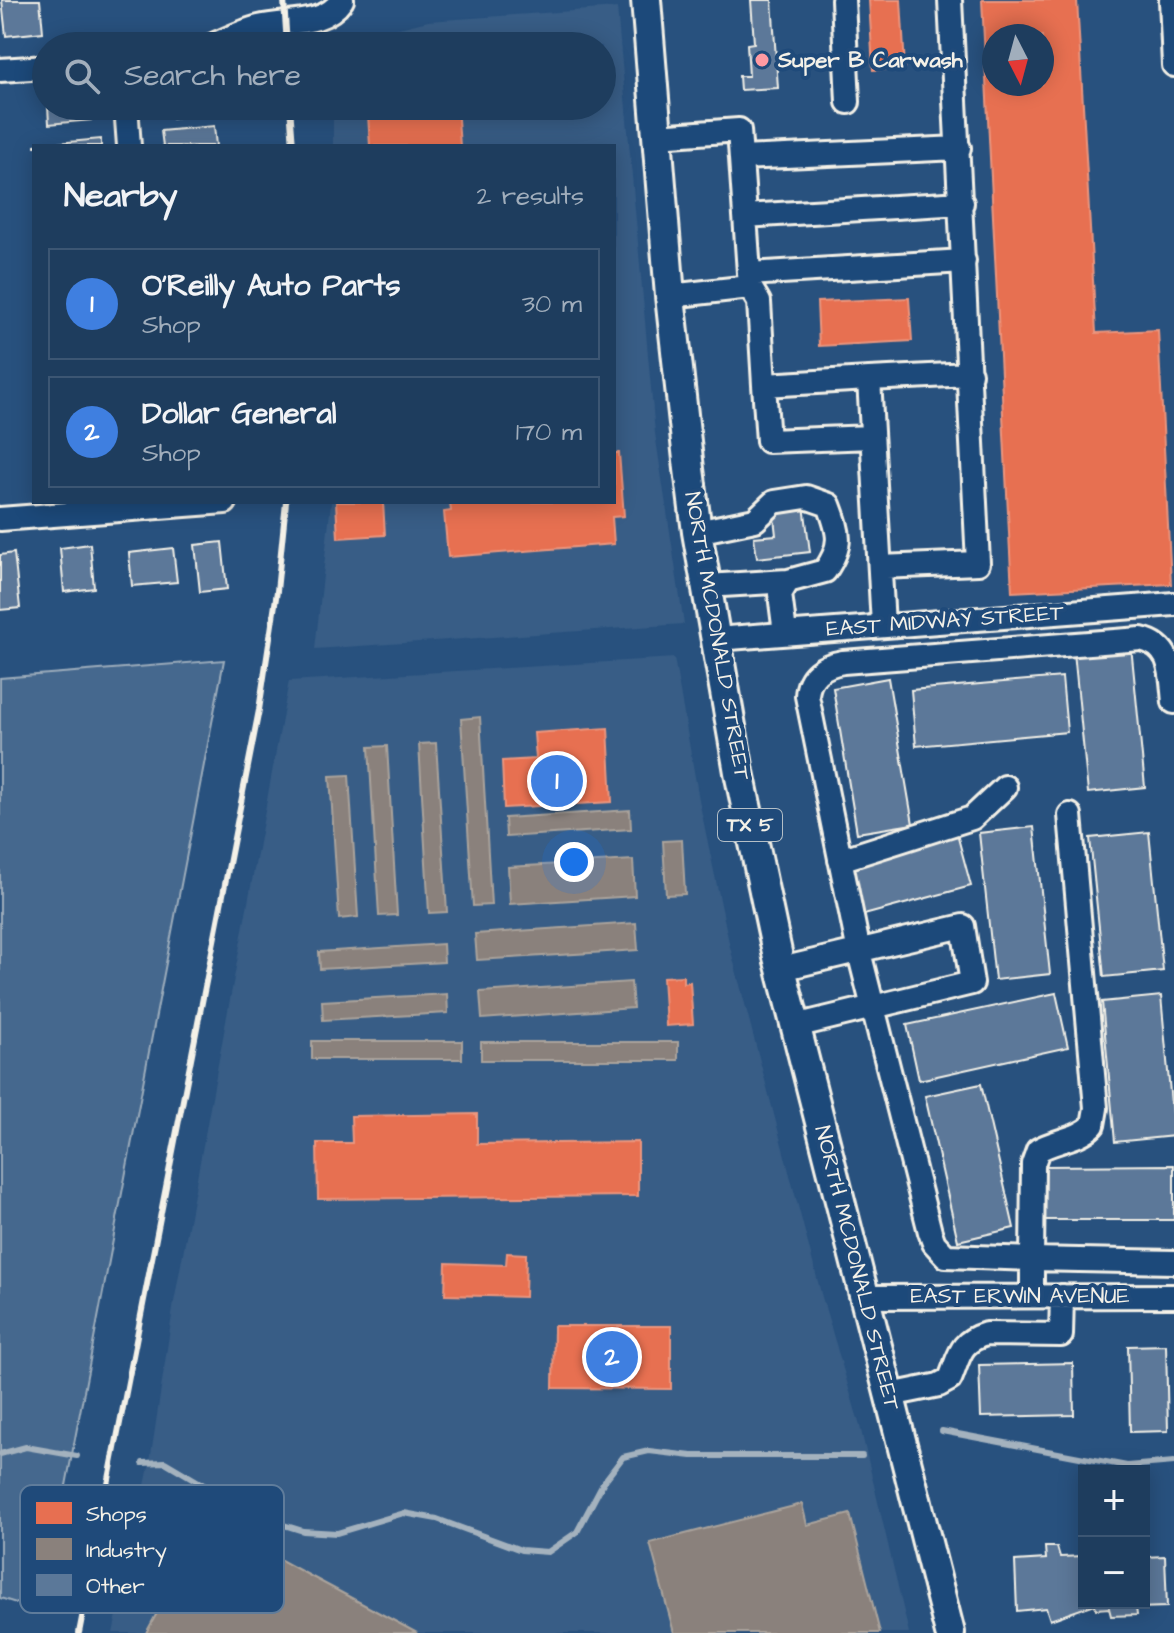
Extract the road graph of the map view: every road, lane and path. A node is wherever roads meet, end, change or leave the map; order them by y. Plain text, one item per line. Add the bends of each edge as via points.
1 (342, 0) edge
2 (646, 0) edge
3 (843, 0) edge
4 (950, 0) edge
5 (1171, 0) edge
6 (246, 32) edge
7 (1174, 65) edge
8 (32, 68) edge
9 (0, 70) edge
10 (848, 102) dead end
11 (127, 120) edge
12 (657, 136) junction
13 (129, 144) edge
14 (959, 148) junction
15 (741, 158) junction
16 (962, 203) junction
17 (745, 216) junction
18 (964, 261) junction
19 (750, 281) junction
20 (670, 296) junction
21 (970, 374) junction
22 (869, 379) junction
23 (764, 385) junction
24 (872, 437) junction
25 (180, 504) edge
26 (158, 505) edge
27 (0, 519) edge
28 (697, 532) junction
29 (880, 567) junction
30 (788, 581) junction
31 (706, 586) junction
32 (1174, 604) edge
33 (883, 625) junction
34 (785, 633) junction
35 (716, 639) junction
36 (1173, 674) edge
37 (1174, 702) edge
38 (1005, 787) dead end
39 (1070, 815) dead end
40 (840, 860) junction
41 (859, 952) junction
42 (781, 969) junction
43 (872, 1007) junction
44 (795, 1026) junction
45 (1032, 1259) junction
46 (1174, 1262) edge
47 (986, 1296) junction
48 (1032, 1296) junction
49 (1062, 1296) junction
50 (1174, 1296) edge
51 (866, 1297) junction
52 (986, 1334) junction
53 (890, 1395) junction
54 (950, 1633) edge

1 - 6 street via 327,15
2 - 12 main road, NORTH MCDONALD STREET / TX 5
3 - 10 street
4 - 14 street
5 - 7 street
8 - 9 street
11 - 13 street
12 - 15 street via 739,130
12 - 20 main road, NORTH MCDONALD STREET / TX 5
14 - 15 street
14 - 16 street
15 - 17 street
16 - 17 street
16 - 18 street
17 - 19 street
18 - 19 street
18 - 21 street
19 - 20 street
19 - 23 street via 759,302
20 - 28 main road, NORTH MCDONALD STREET / TX 5
21 - 22 street
21 - 29 street via 978,563
22 - 23 street
22 - 24 street
23 - 24 street via 768,441
24 - 29 street
25 - 26 street
26 - 27 street
28 - 30 street via 755,520 774,502 806,497 829,505 837,527 837,554 825,571
28 - 31 main road, NORTH MCDONALD STREET / TX 5
29 - 33 street
30 - 31 street
30 - 34 street via 780,594
31 - 35 main road, NORTH MCDONALD STREET / TX 5
32 - 33 street, EAST MIDWAY STREET
33 - 34 street, EAST MIDWAY STREET
34 - 35 street, EAST MIDWAY STREET
35 - 42 main road, NORTH MCDONALD STREET / TX 5
36 - 37 street
36 - 40 street via 1164,650 1141,639 843,662 822,668 811,680 807,696
38 - 40 street via 972,818
39 - 45 street via 1096,1108 1087,1131 1038,1150 1033,1164
40 - 41 street
41 - 42 street
41 - 43 street
41 - 43 street via 963,926 972,983
42 - 44 main road, NORTH MCDONALD STREET / TX 5
43 - 44 street
43 - 45 street via 934,1243 956,1258
44 - 51 main road, NORTH MCDONALD STREET / TX 5
45 - 46 street
45 - 48 street
47 - 48 street, EAST ERWIN AVENUE
47 - 51 street, EAST ERWIN AVENUE
47 - 52 street
48 - 49 street, EAST ERWIN AVENUE
49 - 50 street, EAST ERWIN AVENUE
49 - 52 street via 1061,1335
51 - 53 main road, NORTH MCDONALD STREET / TX 5
52 - 53 street via 961,1348 950,1379
53 - 54 main road, NORTH MCDONALD STREET / TX 5

